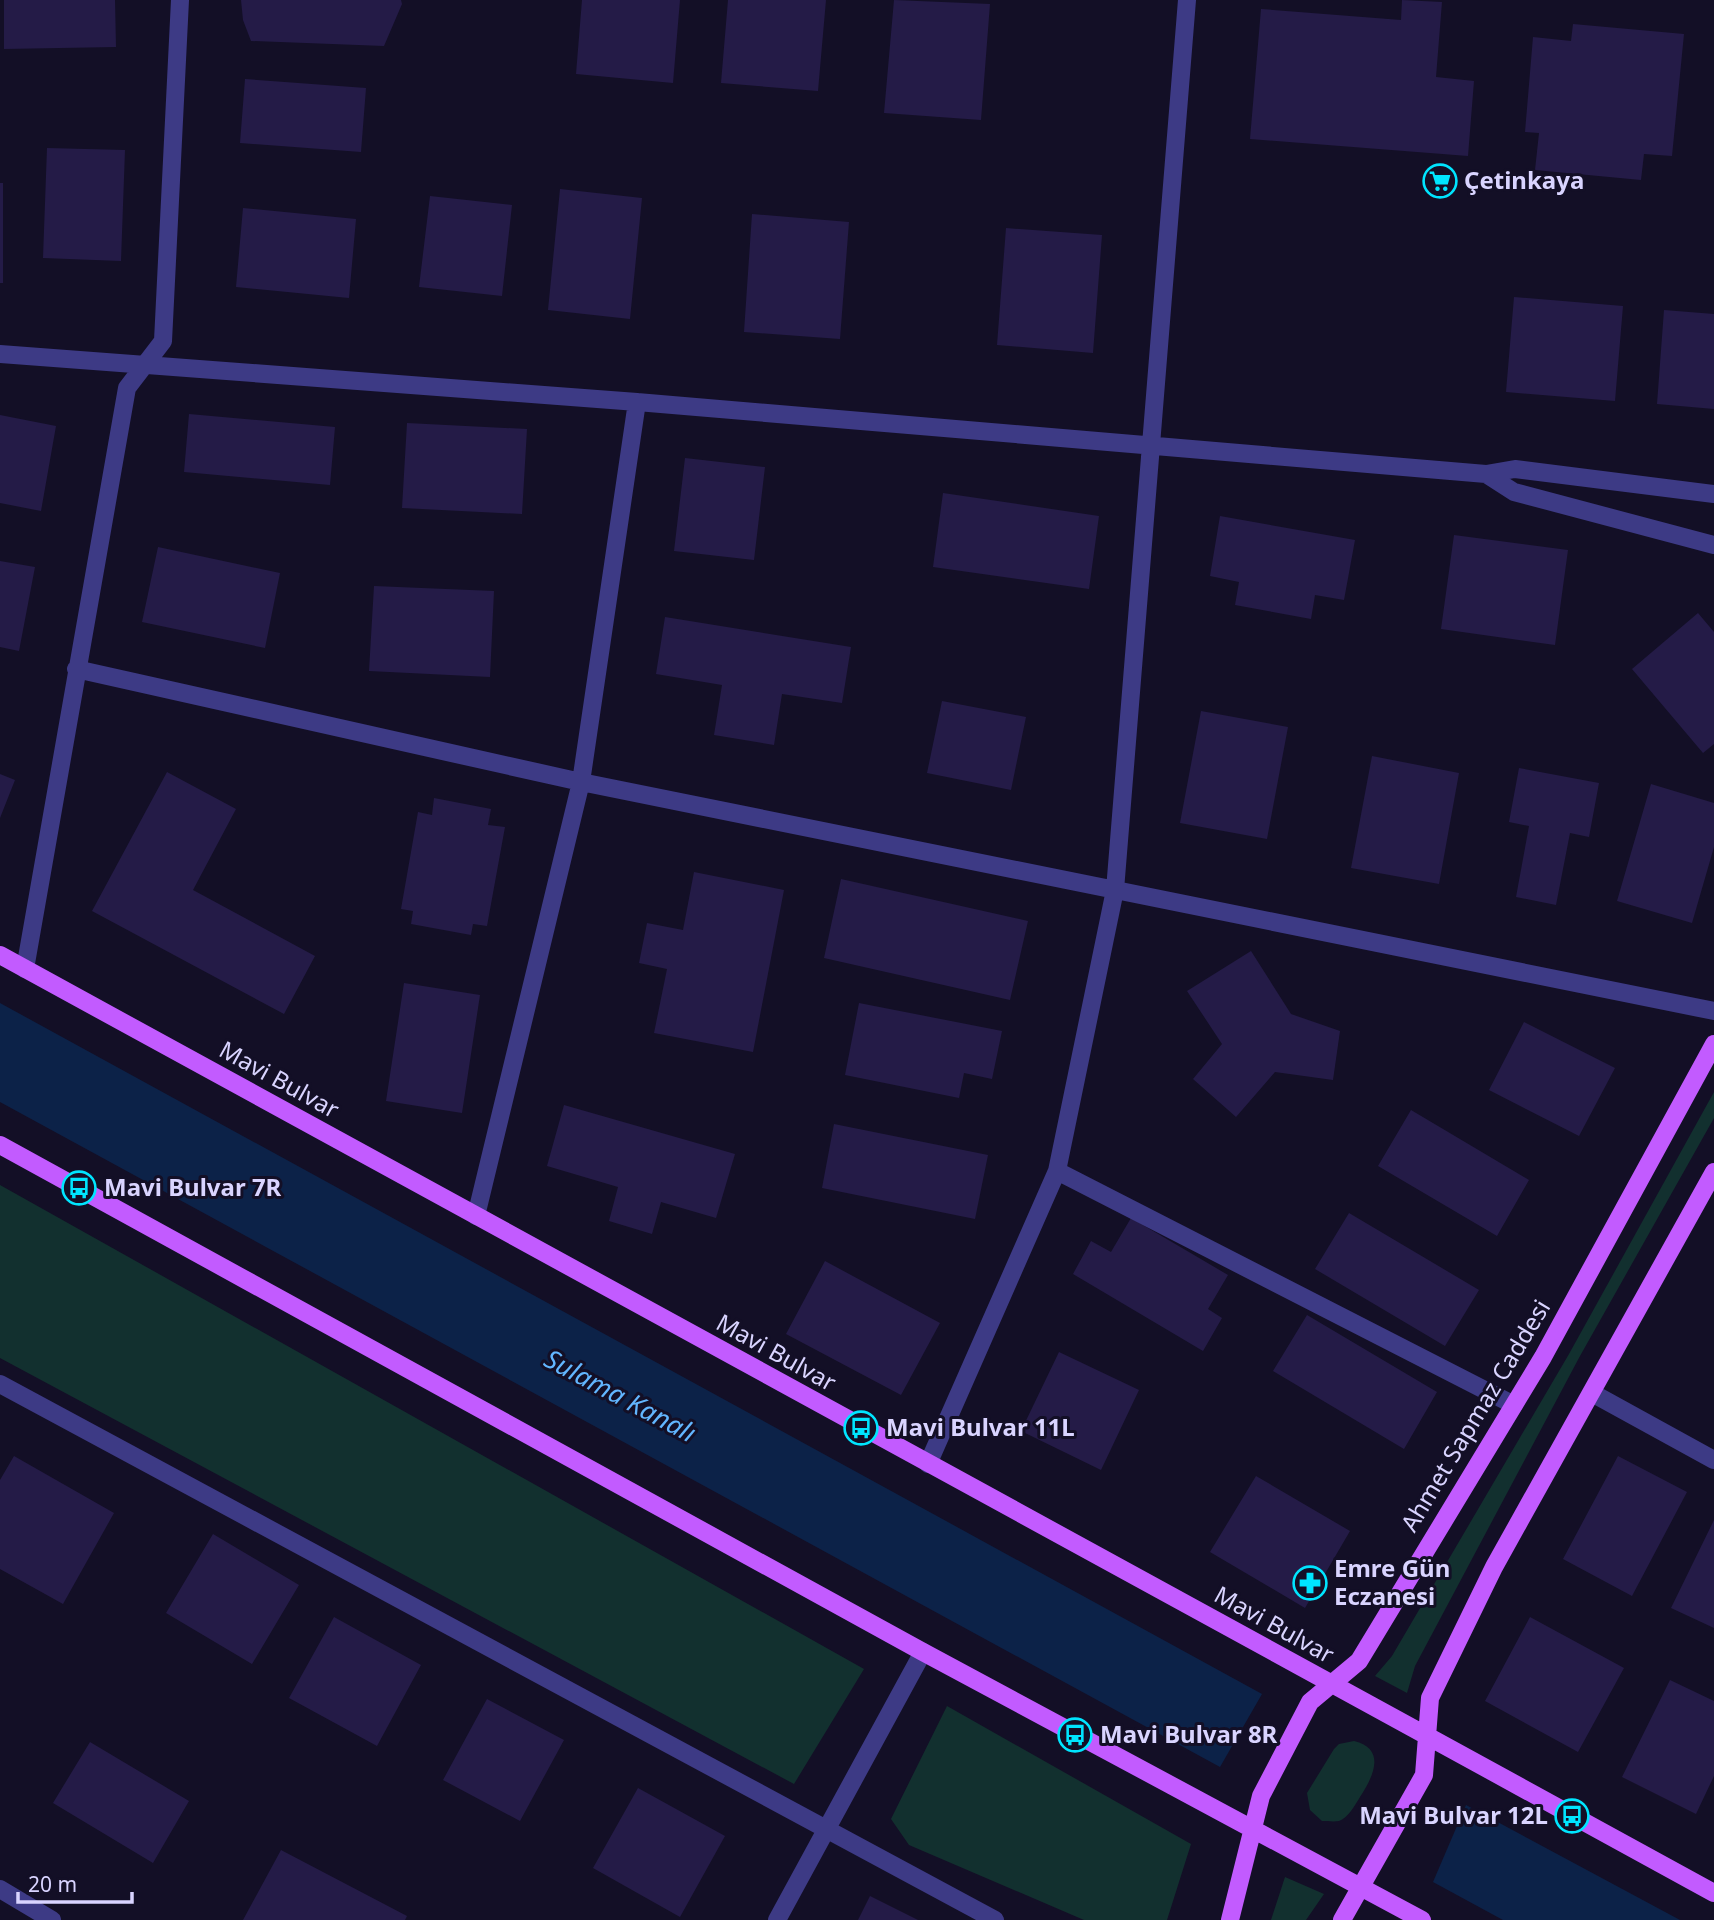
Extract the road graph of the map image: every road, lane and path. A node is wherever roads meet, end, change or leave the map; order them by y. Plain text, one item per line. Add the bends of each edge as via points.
1 (180, 0) edge
2 (1187, 0) edge
3 (0, 354) edge
4 (146, 364) junction
5 (637, 402) junction
6 (1151, 446) junction
7 (1486, 474) junction
8 (1714, 494) edge
9 (1714, 545) edge
10 (76, 669) junction
11 (580, 782) junction
12 (1115, 890) junction
13 (0, 955) edge
14 (25, 969) junction
15 (1714, 1011) edge
16 (1714, 1044) edge
17 (0, 1145) edge
18 (1057, 1171) junction
19 (1714, 1172) edge
20 (476, 1216) junction
21 (0, 1384) edge
22 (1592, 1393) junction
23 (1514, 1405) junction
24 (1714, 1460) edge
25 (928, 1464) junction
26 (923, 1652) junction
27 (1332, 1685) junction
28 (1427, 1737) junction
29 (828, 1829) junction
30 (1253, 1831) junction
31 (1361, 1887) junction
32 (0, 1889) edge
33 (1714, 1893) edge
34 (52, 1920) edge
35 (776, 1920) edge
36 (995, 1920) edge
37 (1230, 1920) edge
38 (1342, 1920) edge
39 (1422, 1920) edge

1 - 4 street via 163,341
2 - 6 street
3 - 4 street
4 - 5 street
4 - 10 street via 127,388
5 - 6 street
5 - 11 street
6 - 7 street
6 - 12 street
7 - 8 street via 1515,469
7 - 9 street via 1514,492
10 - 11 street
10 - 14 street
11 - 12 street
11 - 20 street
12 - 15 street
12 - 18 street
13 - 14 main road, Mavi Bulvar
14 - 20 main road, Mavi Bulvar
16 - 23 main road, Ahmet Sapmaz Caddesi
17 - 26 main road
18 - 23 street
18 - 25 street
19 - 22 main road
20 - 25 main road, Mavi Bulvar
21 - 29 street
22 - 24 street
22 - 28 main road via 1494,1567 1430,1699
23 - 27 main road, Ahmet Sapmaz Caddesi via 1359,1661
25 - 27 main road, Mavi Bulvar
26 - 29 street
26 - 30 main road
27 - 28 main road, Mavi Bulvar
27 - 30 main road, Ahmet Sapmaz Caddesi via 1310,1702 1261,1796
28 - 31 main road via 1424,1775
28 - 33 main road, Mavi Bulvar
29 - 35 street
29 - 36 street
30 - 31 main road
30 - 37 main road, Ahmet Sapmaz Caddesi
31 - 38 main road
31 - 39 main road
32 - 34 street

